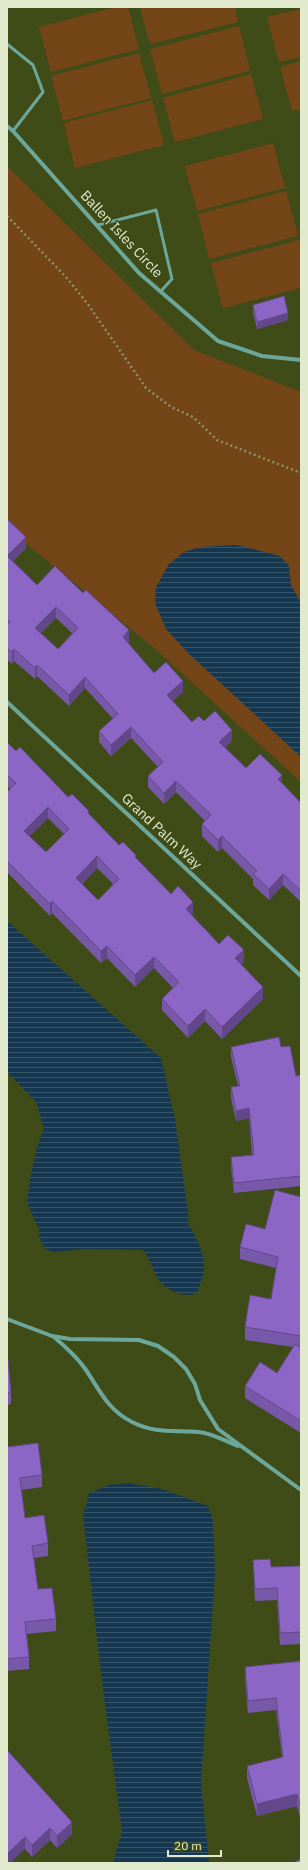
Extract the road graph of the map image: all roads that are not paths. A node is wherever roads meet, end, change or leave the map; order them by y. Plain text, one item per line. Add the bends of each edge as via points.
1 (7, 44) edge
2 (7, 126) edge
3 (13, 131) junction
4 (98, 225) junction
5 (161, 291) junction
6 (301, 360) edge
7 (7, 702) edge
8 (301, 976) edge
9 (7, 1319) edge
10 (52, 1336) junction
11 (244, 1449) junction
12 (301, 1490) edge

1 - 3 lane via 33,65 43,92
2 - 3 street, Ballen Isles Circle
3 - 4 street, Ballen Isles Circle
4 - 5 street, Ballen Isles Circle via 140,273
4 - 5 lane via 156,210 172,278
5 - 6 street, Ballen Isles Circle via 218,341 262,356
7 - 8 street, Grand Palm Way
9 - 10 street
10 - 11 street via 72,1353 102,1398 131,1422 152,1430 204,1433
10 - 11 street via 87,1341 139,1340 158,1346 186,1369 195,1384 200,1400 218,1429
11 - 12 street

